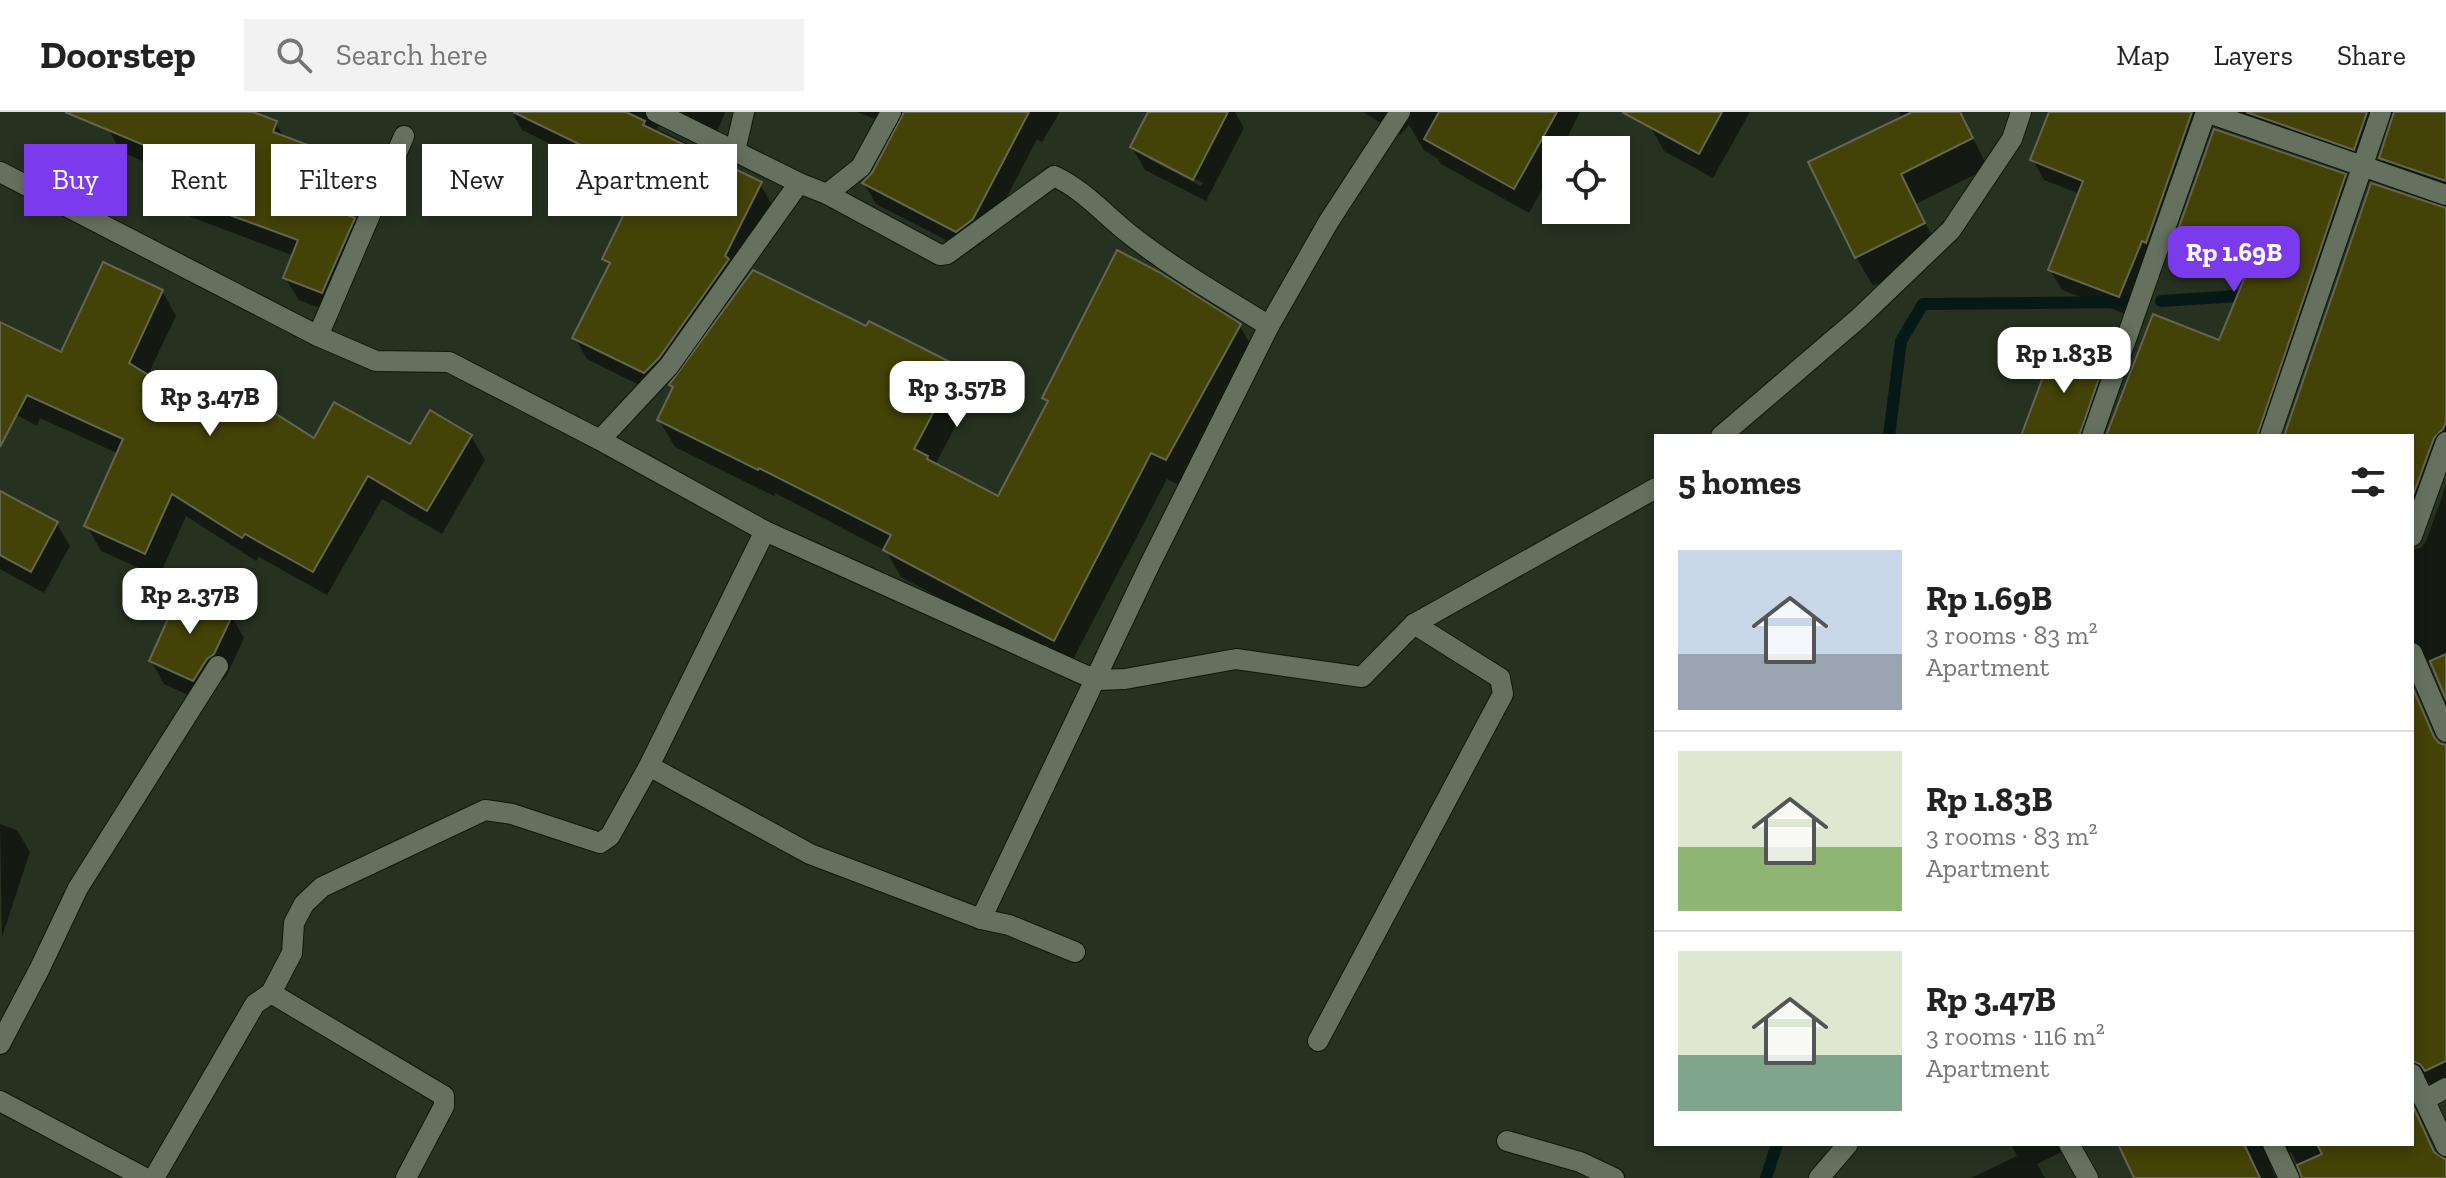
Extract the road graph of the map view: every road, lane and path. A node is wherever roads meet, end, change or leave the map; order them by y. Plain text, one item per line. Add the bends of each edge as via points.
1 (656, 112) edge
2 (744, 112) edge
3 (891, 112) edge
4 (1400, 112) edge
5 (2021, 112) edge
6 (2381, 112) edge
7 (404, 136) dead end
8 (721, 144) edge
9 (737, 144) edge
10 (737, 152) edge
11 (2362, 165) junction
12 (0, 172) edge
13 (799, 183) junction
14 (827, 194) junction
15 (2446, 195) edge
16 (1269, 326) junction
17 (318, 336) junction
18 (1723, 434) edge
19 (2093, 434) edge
20 (2271, 434) edge
21 (600, 440) junction
22 (2446, 442) edge
23 (1654, 489) edge
24 (2414, 530) edge
25 (765, 531) junction
26 (1414, 624) junction
27 (2414, 658) edge
28 (218, 666) dead end
29 (1096, 680) junction
30 (2446, 732) edge
31 (649, 766) junction
32 (981, 919) junction
33 (1075, 952) dead end
34 (271, 993) junction
35 (1318, 1041) dead end
36 (0, 1044) edge
37 (2414, 1078) edge
38 (2446, 1088) edge
39 (2424, 1100) junction
40 (0, 1101) edge
41 (1507, 1141) dead end
42 (1846, 1146) edge
43 (2070, 1146) edge
44 (2274, 1146) edge
45 (2446, 1146) edge
46 (145, 1178) edge
47 (154, 1178) edge
48 (406, 1178) edge
49 (1614, 1178) edge
50 (1819, 1178) edge
51 (2088, 1178) edge
52 (2289, 1178) edge

1 - 8 street
2 - 9 street
3 - 14 street via 861,167
4 - 16 street
5 - 18 street via 2012,139 1951,230 1859,318
6 - 11 street
7 - 17 street
10 - 13 street
11 - 15 street
11 - 19 street via 2206,112
11 - 20 street
12 - 17 street
13 - 14 street
13 - 21 street via 669,366
14 - 16 street via 940,255 1054,176 1082,190 1176,267
16 - 29 street
17 - 21 street via 376,361 449,362
21 - 25 street
22 - 24 street
23 - 26 street
25 - 29 street
25 - 31 street
26 - 29 street via 1362,677 1236,659
26 - 35 street via 1500,678 1503,694
27 - 30 street
28 - 36 street via 78,888
29 - 32 street
31 - 32 street via 810,854
31 - 34 street via 618,824 600,843 485,810 322,887 294,923 292,953
32 - 33 street
34 - 47 street via 255,1004
34 - 48 street via 444,1096 444,1106
37 - 39 street
38 - 39 street
39 - 45 street
40 - 46 street
41 - 49 street via 1580,1162
42 - 50 street
43 - 51 street
44 - 52 street

